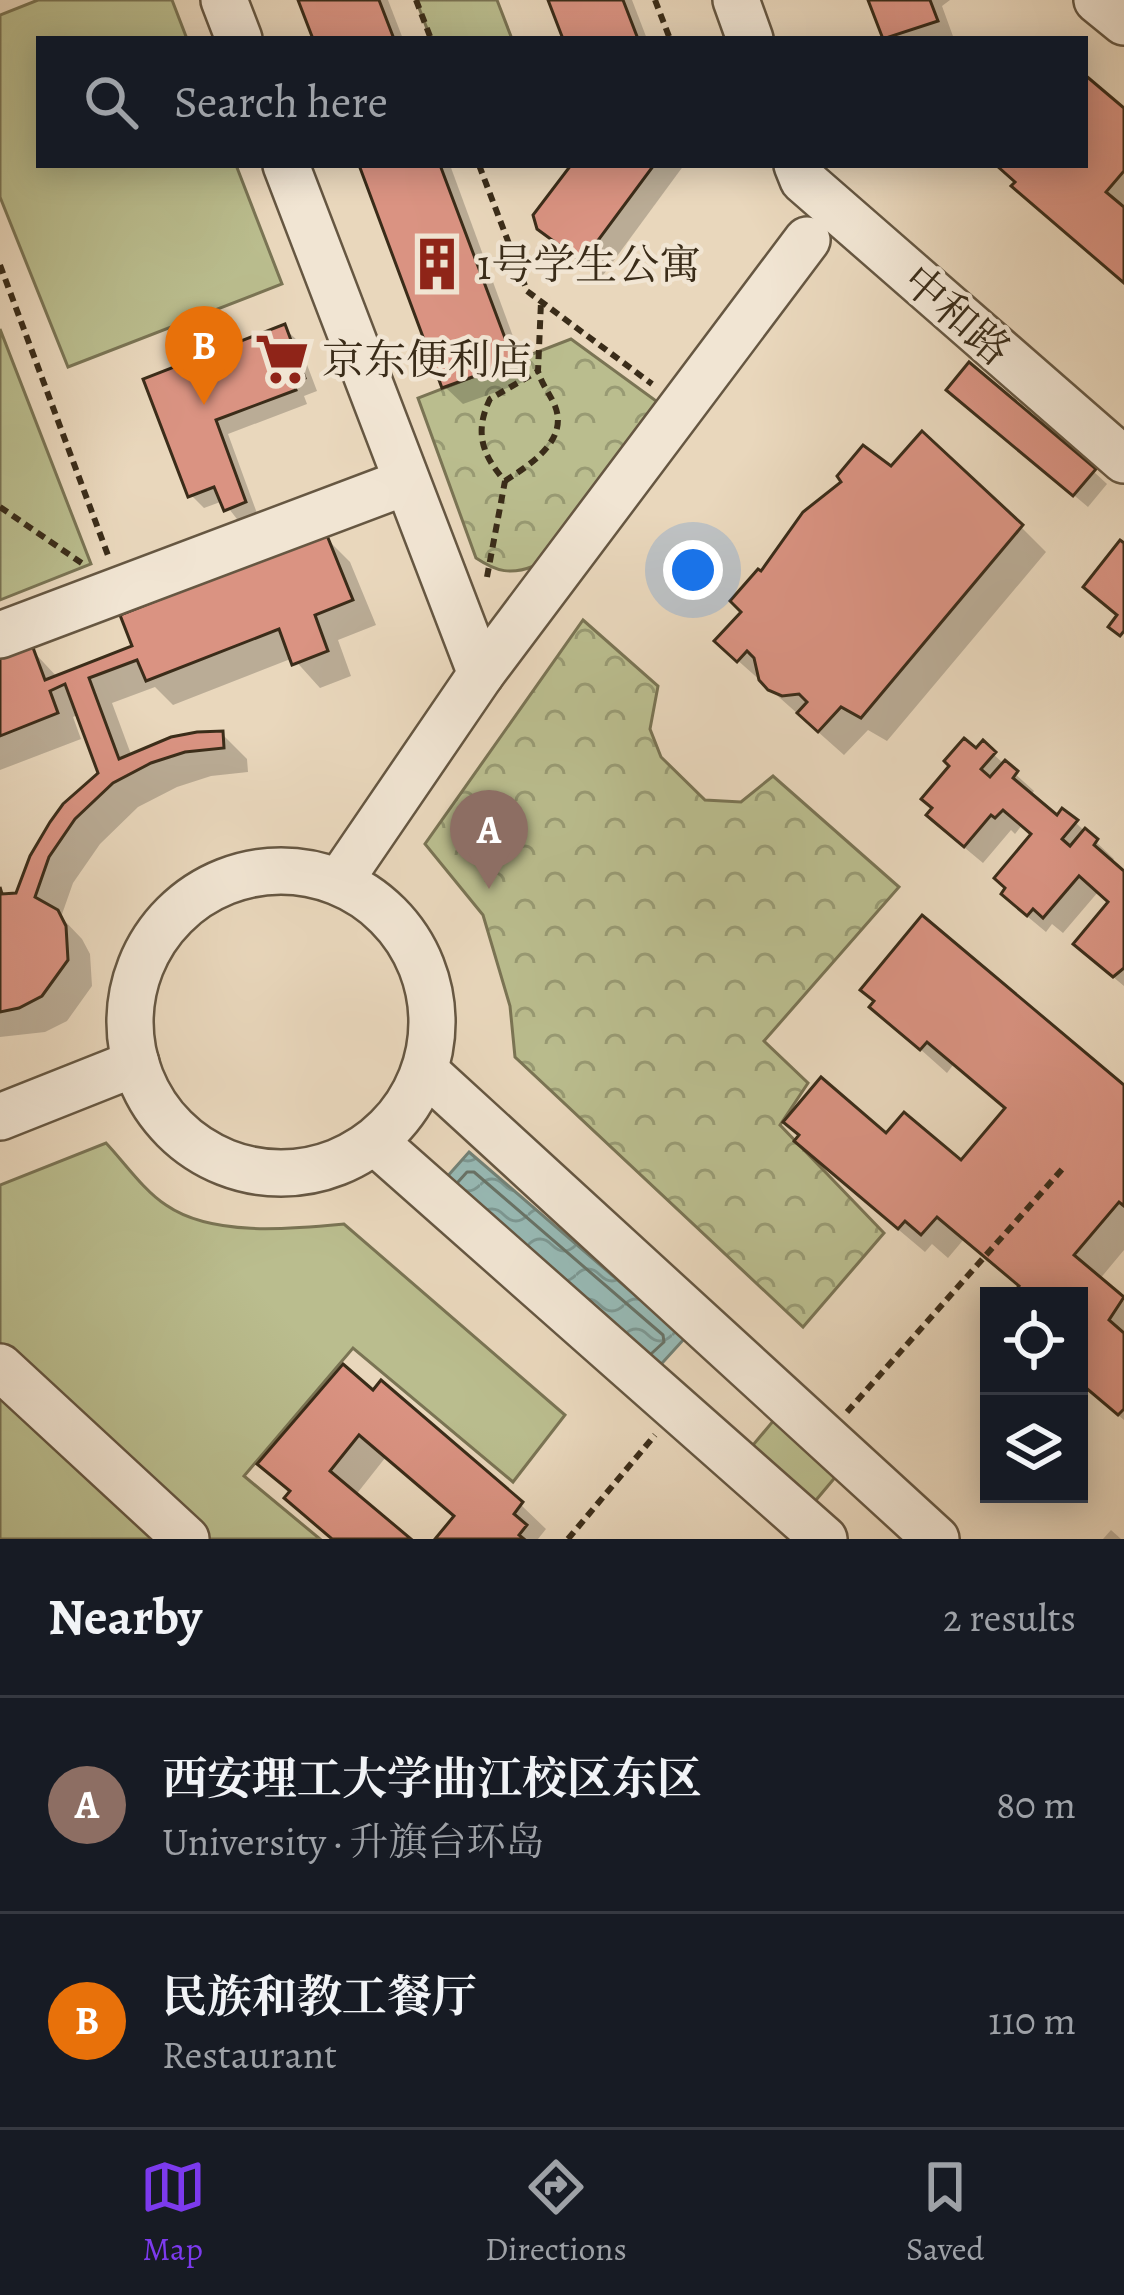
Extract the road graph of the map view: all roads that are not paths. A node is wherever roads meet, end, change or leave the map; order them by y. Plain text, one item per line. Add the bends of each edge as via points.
1 (224, 0) edge
2 (736, 0) edge
3 (1097, 0) edge
4 (1124, 22) edge
5 (238, 36) edge
6 (749, 36) edge
7 (287, 168) edge
8 (798, 168) edge
9 (807, 240) dead end
10 (1124, 460) edge
11 (406, 482) junction
12 (0, 635) edge
13 (481, 674) junction
14 (338, 882) junction
15 (136, 1063) junction
16 (425, 1071) junction
17 (0, 1117) edge
18 (375, 1142) junction
19 (0, 1367) edge
20 (186, 1539) edge
21 (824, 1539) edge
22 (936, 1539) edge

1 - 5 street
2 - 6 street
3 - 4 street
7 - 11 street
8 - 10 street, 中和路
9 - 13 street
11 - 12 street
11 - 13 street
13 - 14 street
14 - 15 street via 292,871 244,875 188,904 140,968 130,1015
14 - 16 street via 378,905 418,960 433,1026
15 - 17 street
15 - 18 street via 180,1135 215,1159 297,1174
16 - 18 street via 405,1111
16 - 22 street
18 - 21 street
19 - 20 street

